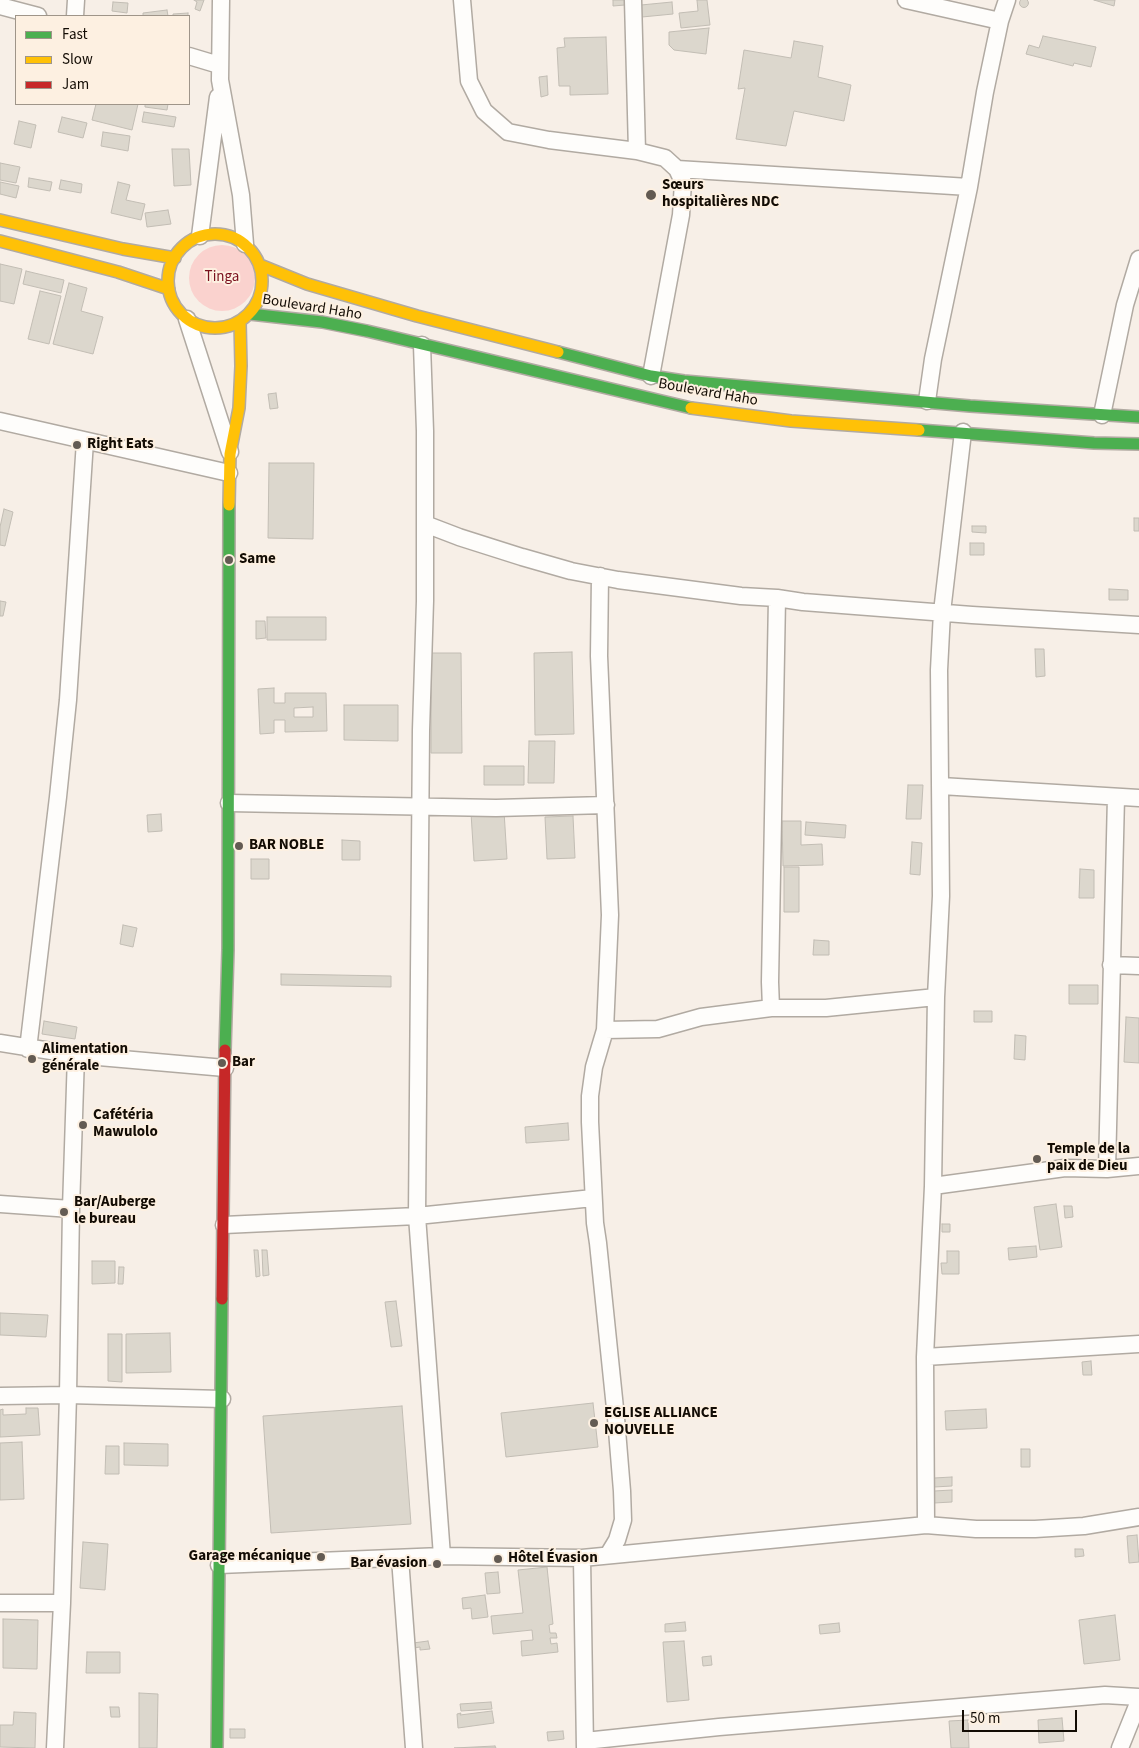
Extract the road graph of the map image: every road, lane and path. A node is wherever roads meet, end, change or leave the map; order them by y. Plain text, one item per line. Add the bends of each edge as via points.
1 (76, 0) edge
2 (221, 0) edge
3 (462, 0) edge
4 (633, 0) edge
5 (906, 0) edge
6 (1008, 0) edge
7 (0, 6) edge
8 (34, 15) edge
9 (75, 15) edge
10 (1000, 21) junction
11 (190, 57) edge
12 (219, 72) junction
13 (637, 151) junction
14 (677, 169) junction
15 (969, 187) junction
16 (0, 220) edge
17 (200, 236) junction
18 (0, 241) edge
19 (245, 244) junction
20 (175, 258) junction
21 (1139, 259) edge
22 (260, 265) junction
23 (169, 289) junction
24 (250, 314) junction
25 (187, 319) junction
26 (240, 322) junction
27 (422, 345) junction
28 (651, 376) junction
29 (927, 401) junction
30 (1102, 415) junction
31 (1139, 417) edge
32 (0, 421) edge
33 (963, 432) junction
34 (85, 442) junction
35 (1139, 444) edge
36 (230, 454) junction
37 (230, 473) junction
38 (425, 524) junction
39 (600, 576) junction
40 (777, 598) junction
41 (942, 612) junction
42 (1139, 625) edge
43 (941, 786) junction
44 (1116, 797) junction
45 (1139, 798) edge
46 (229, 803) junction
47 (606, 805) junction
48 (421, 806) junction
49 (1111, 965) junction
50 (1139, 966) edge
51 (936, 997) junction
52 (771, 1008) junction
53 (606, 1030) junction
54 (0, 1043) edge
55 (28, 1048) junction
56 (76, 1055) junction
57 (225, 1068) junction
58 (1139, 1166) edge
59 (1107, 1169) junction
60 (934, 1186) junction
61 (593, 1198) junction
62 (0, 1204) edge
63 (71, 1209) junction
64 (416, 1216) junction
65 (224, 1225) junction
66 (1139, 1344) edge
67 (925, 1357) junction
68 (68, 1395) junction
69 (0, 1396) edge
70 (222, 1399) junction
71 (1139, 1517) edge
72 (926, 1525) junction
73 (608, 1555) junction
74 (442, 1556) junction
75 (400, 1558) junction
76 (582, 1558) junction
77 (219, 1565) junction
78 (0, 1603) edge
79 (62, 1603) junction
80 (1139, 1699) edge
81 (585, 1744) edge
82 (55, 1748) edge
83 (217, 1748) edge
84 (414, 1748) edge
85 (1120, 1748) edge

1 - 9 street
2 - 12 street
3 - 13 street via 469,81 484,111 508,132
4 - 13 street
5 - 10 street
6 - 10 street
7 - 8 street
10 - 15 street
11 - 12 street
12 - 17 street
12 - 19 street via 241,195
13 - 14 street via 665,158
14 - 15 street
14 - 28 street via 683,182 681,215
15 - 29 street
16 - 20 main road
17 - 19 main road via 219,234
17 - 20 main road via 187,243
18 - 23 main road
19 - 22 main road
20 - 23 main road via 169,274
21 - 30 street
22 - 24 main road via 262,291
22 - 28 main road, Boulevard Haho via 308,284 416,316
23 - 25 main road via 172,300
24 - 26 main road
24 - 27 main road, Boulevard Haho via 322,322
25 - 26 main road via 213,328
25 - 36 street
26 - 36 main road via 239,408
27 - 33 main road, Boulevard Haho via 693,409 791,421
27 - 38 street via 426,431
28 - 29 main road, Boulevard Haho
29 - 30 main road, Boulevard Haho
30 - 31 main road, Boulevard Haho
32 - 34 street
33 - 35 main road, Boulevard Haho
33 - 41 street
34 - 37 street
34 - 55 street via 68,700
36 - 37 main road
37 - 46 main road
38 - 39 street via 522,557
38 - 48 street
39 - 40 street via 699,592
39 - 47 street via 599,656
40 - 41 street
40 - 52 street
41 - 42 street
41 - 43 street via 939,670
43 - 44 street
43 - 51 street via 941,896
44 - 45 street
44 - 49 street
46 - 48 street
46 - 57 main road
47 - 48 street
47 - 53 street via 610,915
48 - 64 street
49 - 50 street
49 - 59 street
51 - 52 street via 826,1008
51 - 60 street
52 - 53 street via 701,1017 658,1029
53 - 61 street via 594,1066 590,1096
54 - 55 street
55 - 56 street
56 - 57 street
56 - 63 street
57 - 65 main road
58 - 59 street
59 - 60 street via 1065,1168
60 - 67 street
61 - 64 street
61 - 73 street via 622,1492 623,1520
62 - 63 street
63 - 68 street
64 - 65 street
64 - 74 street
65 - 70 main road
66 - 67 street
67 - 72 street
68 - 69 street
68 - 70 street
68 - 79 street
70 - 77 main road
71 - 72 street via 1084,1526 1035,1529
72 - 73 street
73 - 76 street
74 - 75 street
74 - 76 street
75 - 77 street
75 - 84 street
76 - 81 street
77 - 83 main road
78 - 79 street
79 - 82 street
80 - 81 street via 1105,1695 719,1727
80 - 85 street

